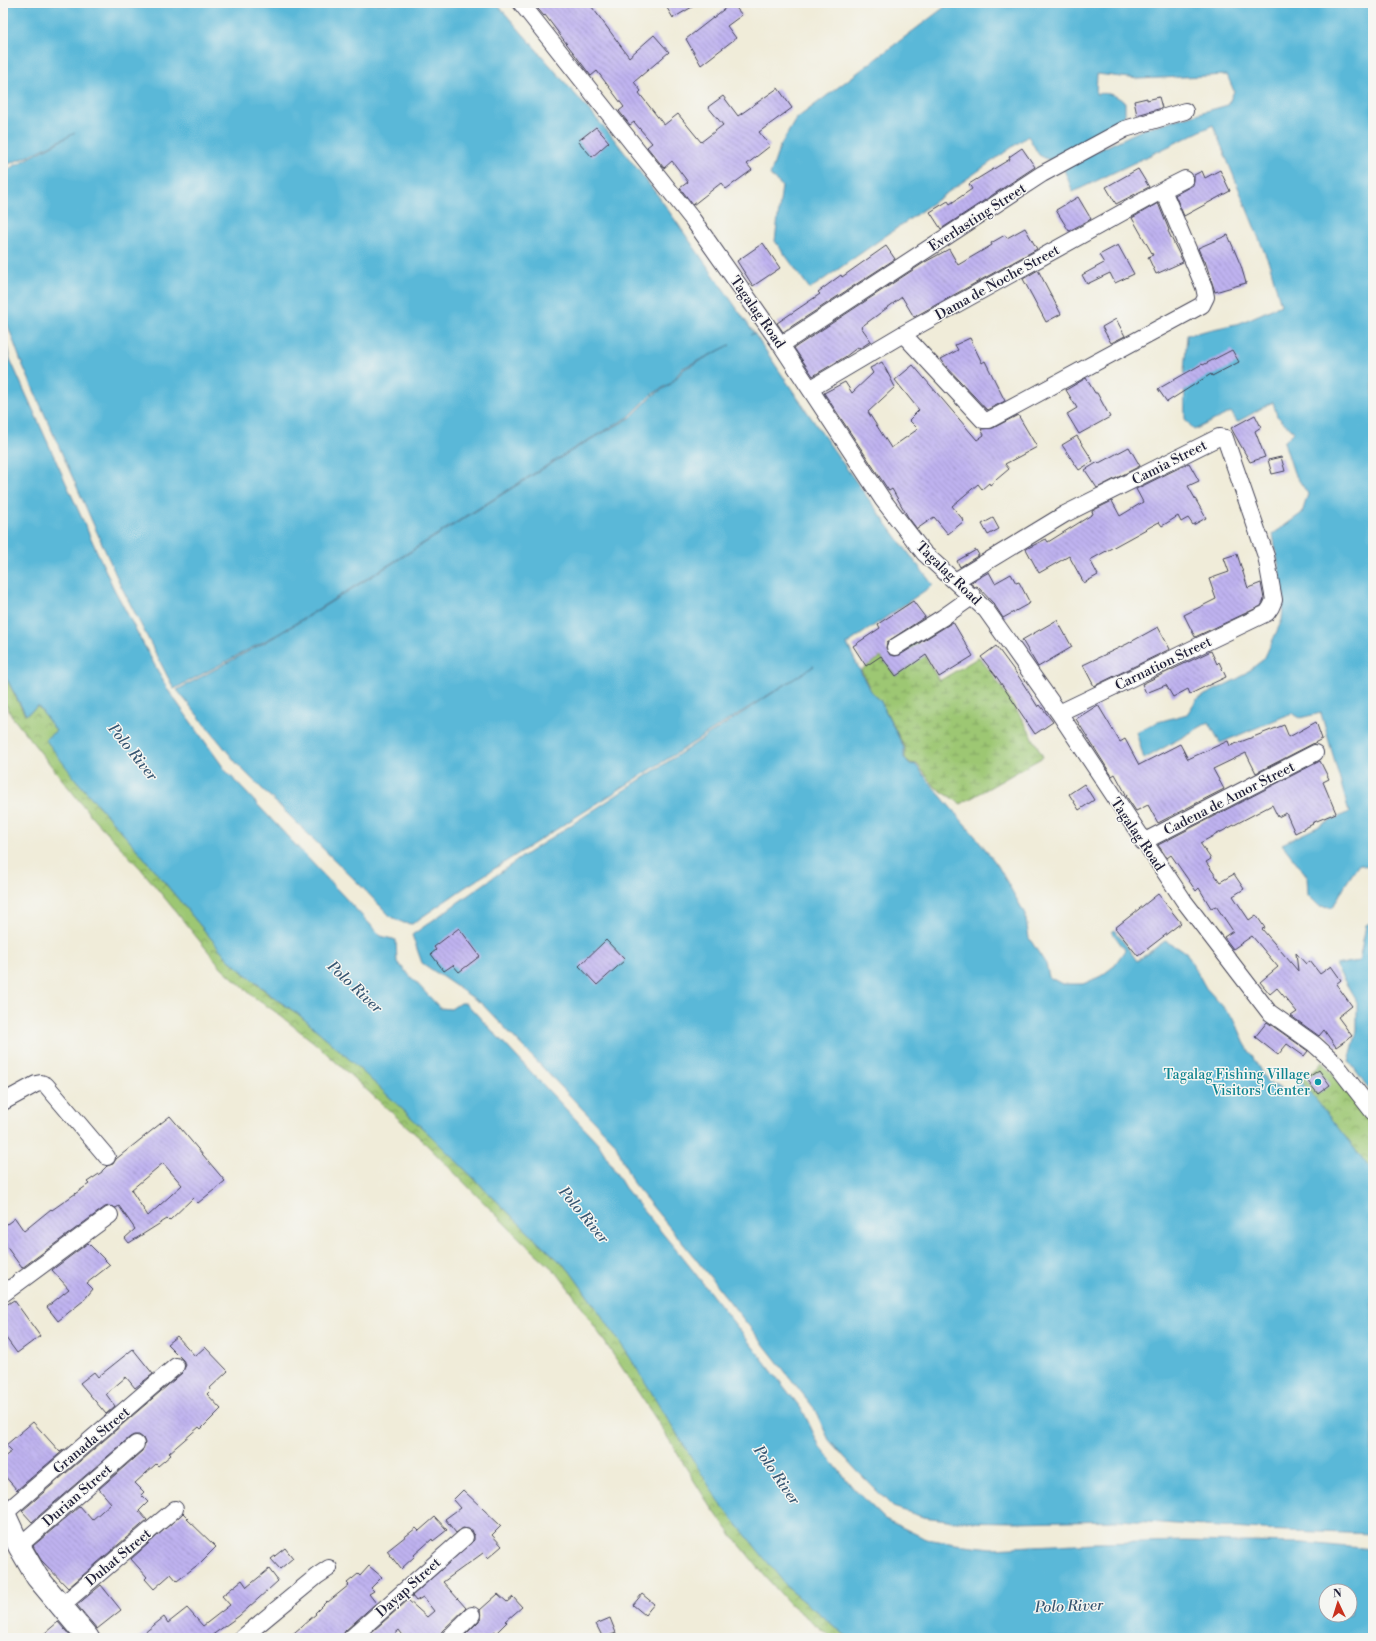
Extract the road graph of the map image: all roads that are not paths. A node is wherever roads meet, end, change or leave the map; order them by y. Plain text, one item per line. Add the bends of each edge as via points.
1 (521, 3) edge
2 (1185, 111) dead end
3 (1185, 179) dead end
4 (1163, 190) junction
5 (904, 334) junction
6 (781, 345) junction
7 (810, 389) junction
8 (954, 581) junction
9 (973, 596) junction
10 (1268, 612) joint
11 (895, 646) dead end
12 (1058, 713) junction
13 (1315, 753) dead end
14 (1143, 842) junction
15 (3, 1102) edge
16 (1373, 1112) edge
17 (107, 1157) dead end
18 (110, 1215) dead end
19 (3, 1294) edge
20 (176, 1366) dead end
21 (136, 1444) dead end
22 (175, 1509) dead end
23 (4, 1512) edge
24 (465, 1536) dead end
25 (19, 1546) junction
26 (330, 1568) dead end
27 (61, 1606) junction
28 (472, 1615) dead end
29 (88, 1638) edge
30 (242, 1638) edge
31 (352, 1638) edge
32 (449, 1638) edge

1 - 6 street, Tagalag Road via 693,220
2 - 6 street, Everlasting Street via 1125,129 1042,174
3 - 4 street, Dama de Noche Street
4 - 5 street, Dama de Noche Street
4 - 5 street via 1204,287 1206,296 1202,305 989,420 983,420
5 - 7 street, Dama de Noche Street
6 - 7 street, Tagalag Road
7 - 8 street, Tagalag Road via 883,500 924,553
8 - 9 street, Tagalag Road
8 - 10 street, Camia Street via 1065,514 1222,436 1225,438 1266,556 1274,600
9 - 11 street
9 - 12 street, Tagalag Road via 986,610
10 - 12 street, Carnation Street
12 - 14 street, Tagalag Road
13 - 14 street, Cadena de Amor Street
14 - 16 street, Tagalag Road via 1184,901 1269,1012 1314,1044 1335,1063
15 - 17 street via 36,1084 46,1086
18 - 19 street
20 - 23 street, Granada Street
21 - 25 street, Durian Street
22 - 27 street, Duhat Street
23 - 25 main road
24 - 31 street, Dayap Street
25 - 27 main road via 37,1576
26 - 30 street
27 - 29 main road
28 - 32 street

